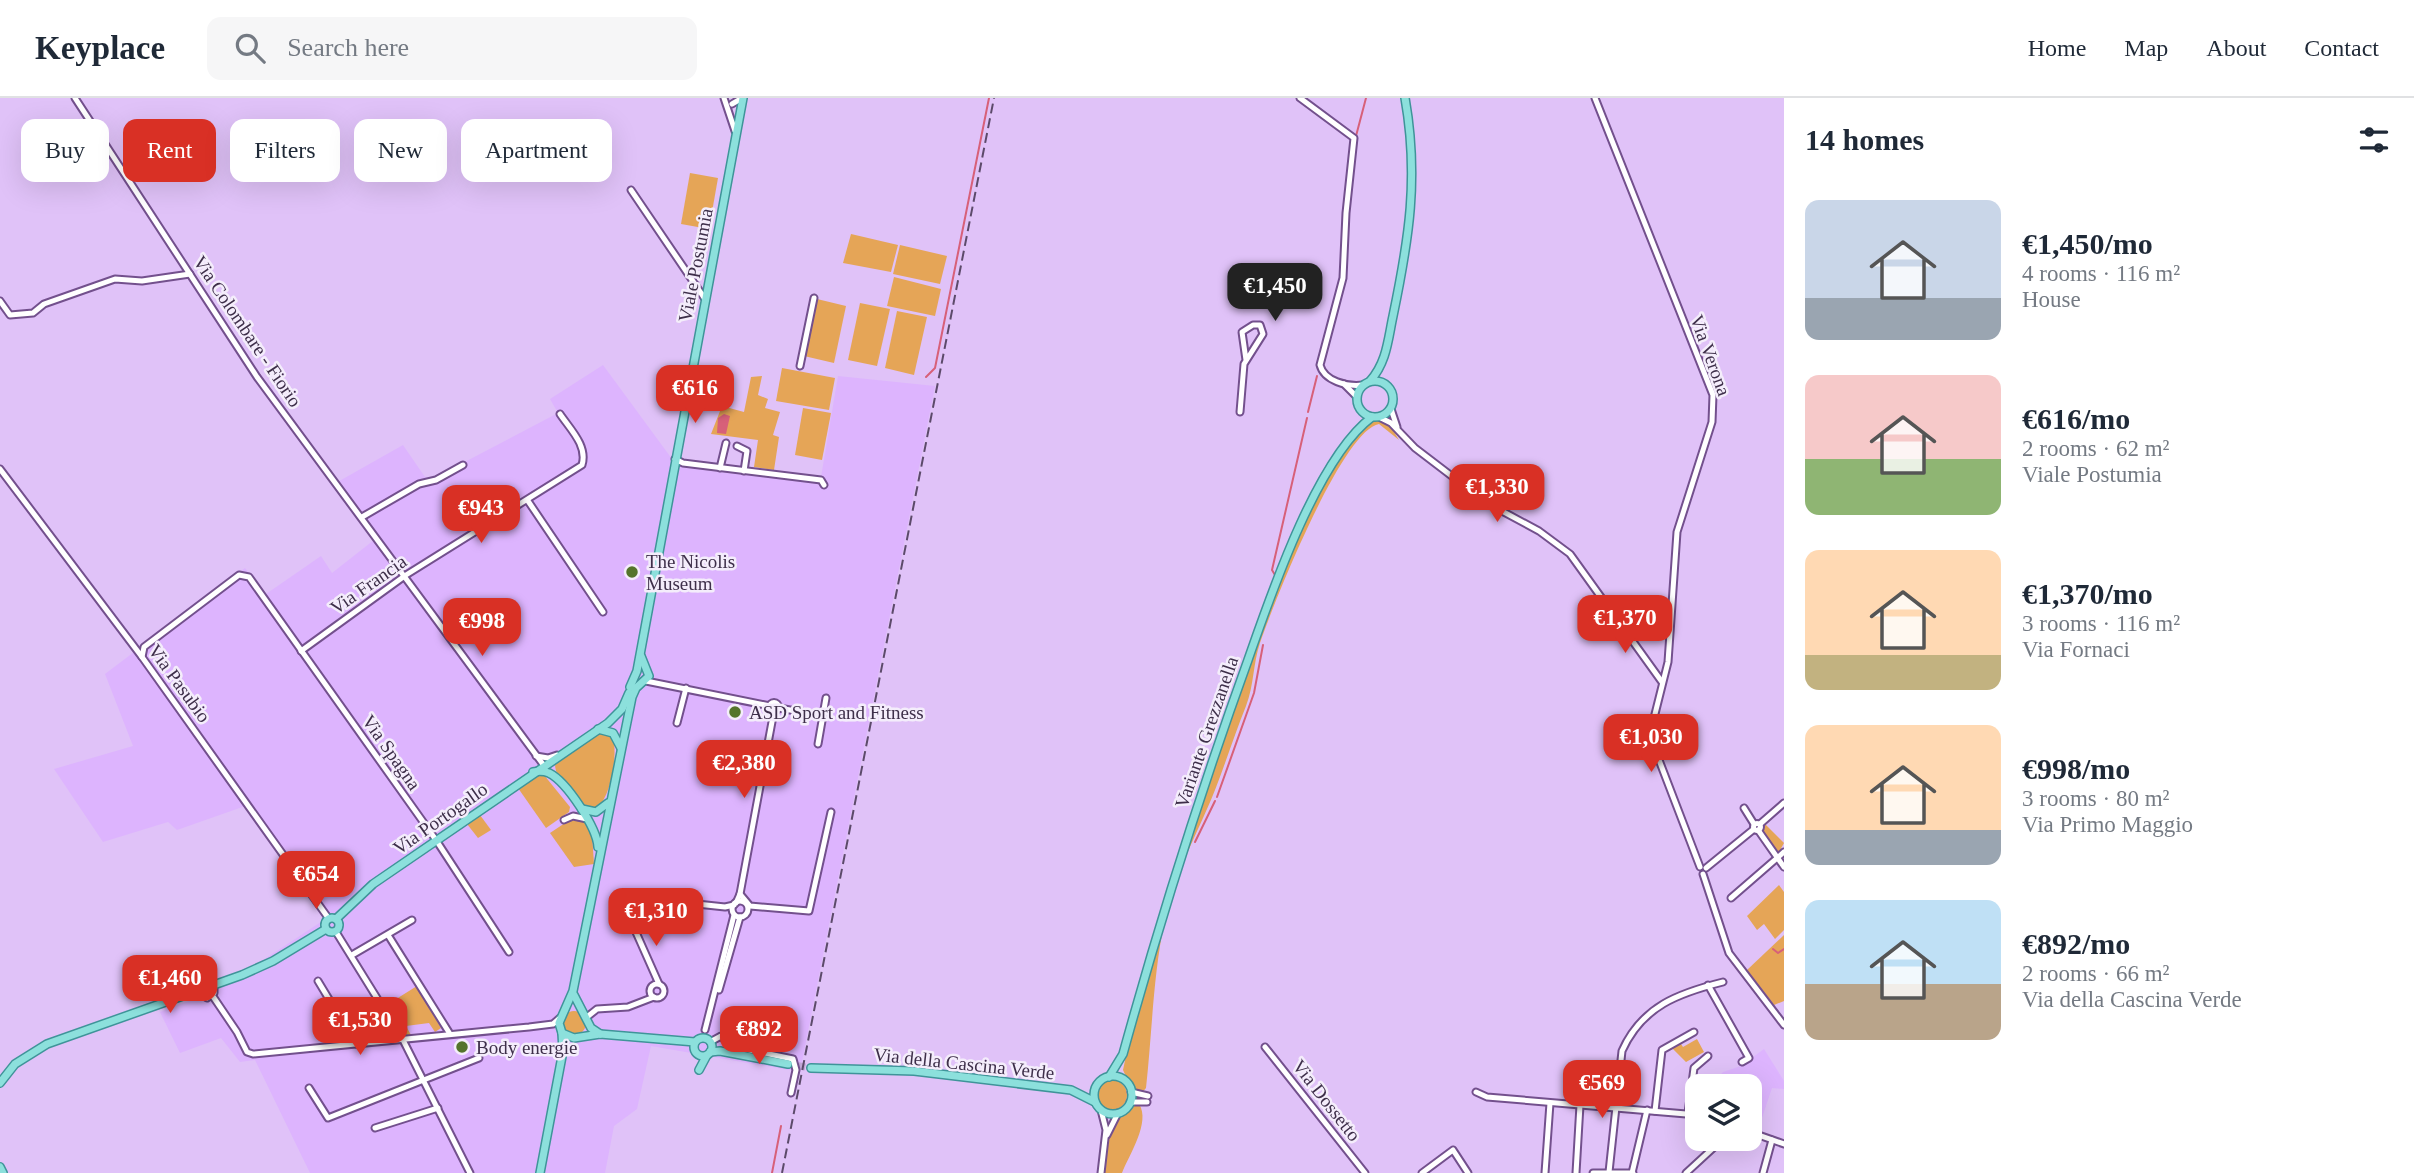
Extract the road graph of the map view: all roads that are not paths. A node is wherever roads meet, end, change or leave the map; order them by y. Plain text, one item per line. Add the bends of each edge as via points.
1 (75, 98) edge
2 (743, 98) edge
3 (1300, 98) edge
4 (1405, 98) edge
5 (1595, 98) edge
6 (727, 102) edge
7 (735, 113) junction
8 (632, 190) dead end
9 (190, 274) junction
10 (814, 298) dead end
11 (705, 299) junction
12 (0, 300) edge
13 (1384, 357) junction
14 (1246, 360) junction
15 (800, 366) dead end
16 (1366, 383) junction
17 (1344, 384) junction
18 (1388, 385) junction
19 (1357, 397) junction
20 (1359, 408) junction
21 (1391, 409) junction
22 (1240, 412) dead end
23 (560, 414) dead end
24 (1376, 417) junction
25 (1398, 430) junction
26 (1353, 436) junction
27 (726, 443) dead end
28 (737, 446) dead end
29 (675, 459) junction
30 (463, 465) dead end
31 (720, 468) junction
32 (0, 469) edge
33 (744, 471) junction
34 (824, 485) dead end
35 (528, 501) junction
36 (362, 517) junction
37 (406, 575) junction
38 (603, 612) dead end
39 (640, 645) junction
40 (301, 651) junction
41 (142, 657) junction
42 (643, 676) junction
43 (1662, 682) junction
44 (630, 687) junction
45 (686, 688) junction
46 (826, 698) dead end
47 (774, 708) junction
48 (823, 716) junction
49 (677, 723) dead end
50 (597, 729) junction
51 (818, 744) dead end
52 (621, 748) junction
53 (557, 755) junction
54 (536, 756) junction
55 (543, 764) junction
56 (532, 772) junction
57 (554, 776) junction
58 (610, 800) junction
59 (1784, 803) edge
60 (1744, 808) dead end
61 (581, 809) junction
62 (831, 813) dead end
63 (564, 820) dead end
64 (589, 821) junction
65 (1757, 827) junction
66 (436, 841) junction
67 (1784, 852) edge
68 (1778, 858) junction
69 (597, 867) junction
70 (1784, 867) edge
71 (1703, 870) junction
72 (740, 894) junction
73 (1731, 898) dead end
74 (735, 904) junction
75 (745, 904) junction
76 (755, 905) junction
77 (725, 907) junction
78 (748, 911) junction
79 (736, 915) junction
80 (332, 919) junction
81 (412, 920) dead end
82 (326, 929) junction
83 (336, 932) junction
84 (387, 935) junction
85 (509, 952) dead end
86 (352, 955) junction
87 (318, 981) dead end
88 (1723, 982) dead end
89 (214, 985) junction
90 (656, 985) junction
91 (1708, 985) junction
92 (573, 991) junction
93 (196, 992) junction
94 (212, 995) junction
95 (652, 995) junction
96 (580, 1009) junction
97 (567, 1010) junction
98 (560, 1018) junction
99 (588, 1020) junction
100 (548, 1025) junction
101 (1784, 1025) edge
102 (707, 1030) joint
103 (562, 1032) junction
104 (1694, 1032) dead end
105 (450, 1034) junction
106 (600, 1034) junction
107 (583, 1035) junction
108 (574, 1038) junction
109 (403, 1040) junction
110 (356, 1044) junction
111 (704, 1046) junction
112 (1265, 1047) dead end
113 (563, 1051) junction
114 (1123, 1054) junction
115 (1708, 1056) dead end
116 (479, 1058) dead end
117 (1742, 1062) dead end
118 (788, 1064) tunnel mouth
119 (811, 1068) tunnel mouth
120 (1693, 1074) edge
121 (1109, 1077) junction
122 (425, 1080) junction
123 (1124, 1080) junction
124 (0, 1083) edge
125 (1097, 1086) junction
126 (309, 1088) dead end
127 (1071, 1090) junction
128 (1131, 1092) junction
129 (1476, 1092) dead end
130 (791, 1093) dead end
131 (1095, 1101) junction
132 (1130, 1102) junction
133 (1550, 1103) junction
134 (1580, 1105) junction
135 (438, 1108) junction
136 (1618, 1108) junction
137 (1101, 1110) junction
138 (1647, 1110) junction
139 (1655, 1111) junction
140 (1118, 1113) junction
141 (1685, 1113) edge
142 (375, 1128) dead end
143 (1762, 1136) edge
144 (1772, 1140) junction
145 (1105, 1142) junction
146 (1784, 1144) edge
147 (1710, 1151) edge
148 (0, 1167) edge
149 (1693, 1167) junction
150 (1605, 1172) edge
151 (4, 1173) edge
152 (470, 1173) edge
153 (540, 1173) edge
154 (1101, 1173) edge
155 (1365, 1173) edge
156 (1422, 1173) edge
157 (1468, 1173) edge
158 (1545, 1173) edge
159 (1576, 1173) edge
160 (1593, 1173) edge
161 (1632, 1173) edge
162 (1686, 1173) edge
163 (1698, 1173) edge
164 (1763, 1173) edge

1 - 9 street, Via Colombare - Fiorio
2 - 6 street
2 - 7 main road, Viale Postumia
3 - 17 street via 1354,138 1343,278 1320,365 1324,374
4 - 13 main road via 1411,131 1411,225
5 - 43 street, Via Verona via 1713,395 1712,422 1677,532
6 - 7 street
7 - 11 main road, Viale Postumia via 736,135
8 - 11 street
9 - 12 street via 142,281 116,279 44,304 33,313 10,315
9 - 36 street, Via Colombare - Fiorio via 257,377
10 - 15 street
11 - 29 main road, Viale Postumia
13 - 16 main road
13 - 18 main road
14 - 14 street via 1263,334 1260,325 1242,332
14 - 22 street
16 - 17 street
16 - 18 main road
16 - 19 main road
17 - 19 street
18 - 21 main road via 1394,397
19 - 20 main road, Variante Grezzanella
20 - 24 main road
20 - 26 main road, Variante Grezzanella
21 - 24 main road, Variante Grezzanella
21 - 25 street
23 - 35 street, Via Francia via 581,445 582,465
24 - 25 street
24 - 26 main road, Variante Grezzanella
25 - 43 street via 1487,503 1570,554
26 - 114 main road, Variante Grezzanella via 1291,544 1181,852
27 - 31 street
28 - 33 street via 747,452
29 - 31 street
29 - 39 main road, Viale Postumia
30 - 36 street
31 - 33 street
32 - 41 street, Via Pasubio
33 - 34 street via 821,480
35 - 37 street, Via Francia
35 - 38 street
36 - 37 street, Via Colombare - Fiorio
37 - 40 street, Via Francia
37 - 54 street, Via Colombare - Fiorio
39 - 42 main road, Viale Postumia
39 - 44 main road, Viale Postumia
40 - 41 street, Via Spagna via 244,574 144,647
40 - 66 street, Via Spagna
41 - 80 street, Via Pasubio
42 - 44 main road
42 - 45 street
42 - 52 main road via 632,696
43 - 71 street, Via Verona via 1652,717 1653,743
44 - 50 main road via 622,709
45 - 47 street
45 - 49 street
46 - 48 street
47 - 48 street
47 - 72 street
48 - 51 street
50 - 52 main road via 613,733
50 - 53 main road
52 - 58 main road
53 - 54 street
53 - 55 main road, Via Portogallo
53 - 57 main road
54 - 55 street, Via Colombare - Fiorio
54 - 56 street
55 - 56 main road, Via Portogallo
55 - 57 street, Via Colombare - Fiorio
56 - 57 main road
56 - 66 main road, Via Portogallo
57 - 61 main road
58 - 61 main road via 596,812
58 - 69 main road
59 - 65 street
60 - 65 street
61 - 64 main road
62 - 76 street via 812,908 801,911
63 - 64 street via 579,816
64 - 69 main road via 597,839
65 - 68 street
65 - 71 street
66 - 80 main road, Via Portogallo
66 - 85 street, Via Spagna
67 - 68 street
68 - 70 street
68 - 73 street
69 - 92 main road
71 - 101 street, Via Verona via 1729,953
72 - 74 street
72 - 75 street
74 - 75 street
74 - 77 street
74 - 79 street
75 - 76 street
75 - 78 street
76 - 78 street
77 - 79 street
77 - 90 street via 650,899 641,902 635,927
78 - 79 street
79 - 102 street
80 - 82 main road
80 - 83 main road via 340,924
81 - 84 street
82 - 83 main road
82 - 89 main road via 272,961
83 - 86 street
84 - 86 street
84 - 105 street
86 - 109 street
87 - 110 street
88 - 91 street
89 - 93 main road
89 - 94 street
90 - 95 street
90 - 95 street via 663,988 663,994
91 - 117 street via 1749,1058
91 - 136 street via 1665,1000 1630,1036 1622,1051
92 - 96 main road
92 - 97 main road
93 - 94 street via 202,997
93 - 124 main road via 47,1044 15,1064
94 - 110 street via 247,1052
95 - 99 street via 628,1007 597,1009
96 - 97 main road
96 - 99 main road
97 - 98 main road
98 - 100 street
98 - 103 main road
99 - 106 main road
99 - 107 main road
100 - 103 street
100 - 105 street
102 - 111 main road
103 - 108 main road
103 - 113 main road
104 - 139 street via 1661,1050
105 - 109 street
106 - 107 main road
106 - 111 main road
107 - 108 main road
108 - 113 main road
109 - 110 street
109 - 122 street
111 - 118 main road
111 - 130 street via 721,1036 731,1046 793,1059 796,1070
112 - 155 street, Via Dossetto
113 - 153 main road
114 - 121 main road, Variante Grezzanella
114 - 123 main road, Variante Grezzanella
115 - 120 street
116 - 122 street
119 - 127 main road, Via della Cascina Verde via 892,1069
121 - 123 main road
121 - 125 main road, Variante Grezzanella
122 - 126 street via 328,1118
122 - 135 street
123 - 128 main road, Variante Grezzanella
125 - 127 main road
125 - 131 main road
127 - 131 main road
128 - 132 main road
128 - 132 street via 1147,1099
129 - 133 street
131 - 137 main road
132 - 140 main road
133 - 134 street
133 - 158 street
134 - 136 street
134 - 159 street
135 - 142 street
135 - 152 street
136 - 138 street
136 - 150 street
137 - 140 main road
137 - 145 street
138 - 139 street
138 - 161 street
139 - 141 street
140 - 145 street
143 - 144 street
144 - 146 street
144 - 164 street
145 - 154 street
147 - 149 street
148 - 151 main road
149 - 162 street
149 - 163 street
150 - 160 street
150 - 161 street
156 - 157 street via 1452,1150

